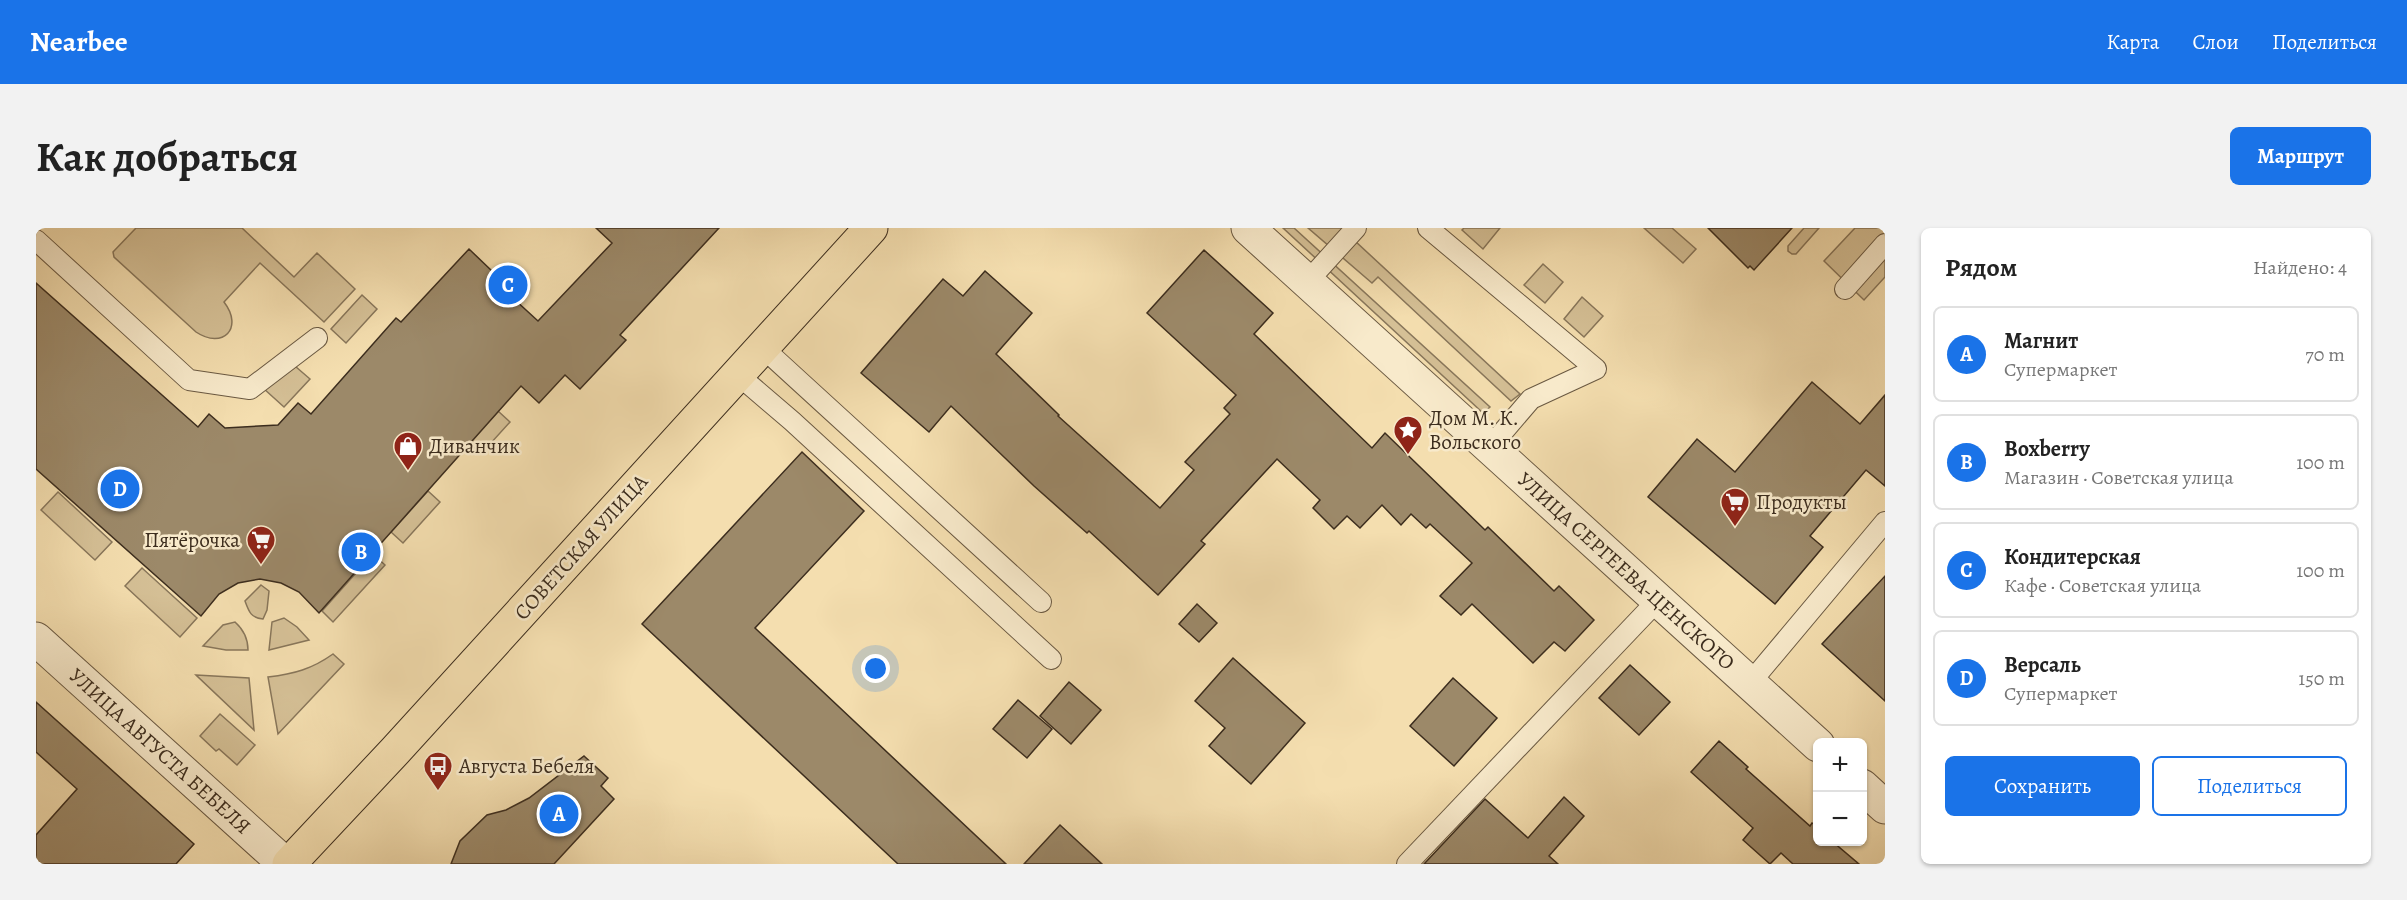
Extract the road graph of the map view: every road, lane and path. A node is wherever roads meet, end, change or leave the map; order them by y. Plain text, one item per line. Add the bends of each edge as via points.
1 (871, 228) edge
2 (1248, 228) edge
3 (1356, 228) edge
4 (1428, 228) edge
5 (36, 240) edge
6 (1885, 244) edge
7 (1308, 281) junction
8 (1845, 288) dead end
9 (317, 338) dead end
10 (762, 347) junction
11 (737, 374) junction
12 (1490, 447) junction
13 (1885, 522) edge
14 (1658, 600) junction
15 (1041, 602) dead end
16 (36, 639) edge
17 (1052, 659) dead end
18 (1750, 683) junction
19 (1813, 740) edge
20 (1867, 790) edge
21 (1885, 807) edge
22 (287, 864) edge
23 (1407, 864) edge

1 - 10 main road, СОВЕТСКАЯ УЛИЦА
2 - 7 street, УЛИЦА СЕРГЕЕВА-ЦЕНСКОГО
3 - 7 lane
4 - 12 lane via 1596,369 1531,399
5 - 9 lane via 189,380 250,389
6 - 8 lane
7 - 12 street, УЛИЦА СЕРГЕЕВА-ЦЕНСКОГО
10 - 11 main road, СОВЕТСКАЯ УЛИЦА
10 - 15 lane
11 - 17 lane
11 - 22 main road, СОВЕТСКАЯ УЛИЦА via 396,751
12 - 14 street, УЛИЦА СЕРГЕЕВА-ЦЕНСКОГО
13 - 18 lane
14 - 18 street, УЛИЦА СЕРГЕЕВА-ЦЕНСКОГО
14 - 23 lane
16 - 22 street, УЛИЦА АВГУСТА БЕБЕЛЯ
18 - 19 street, УЛИЦА СЕРГЕЕВА-ЦЕНСКОГО
20 - 21 street

